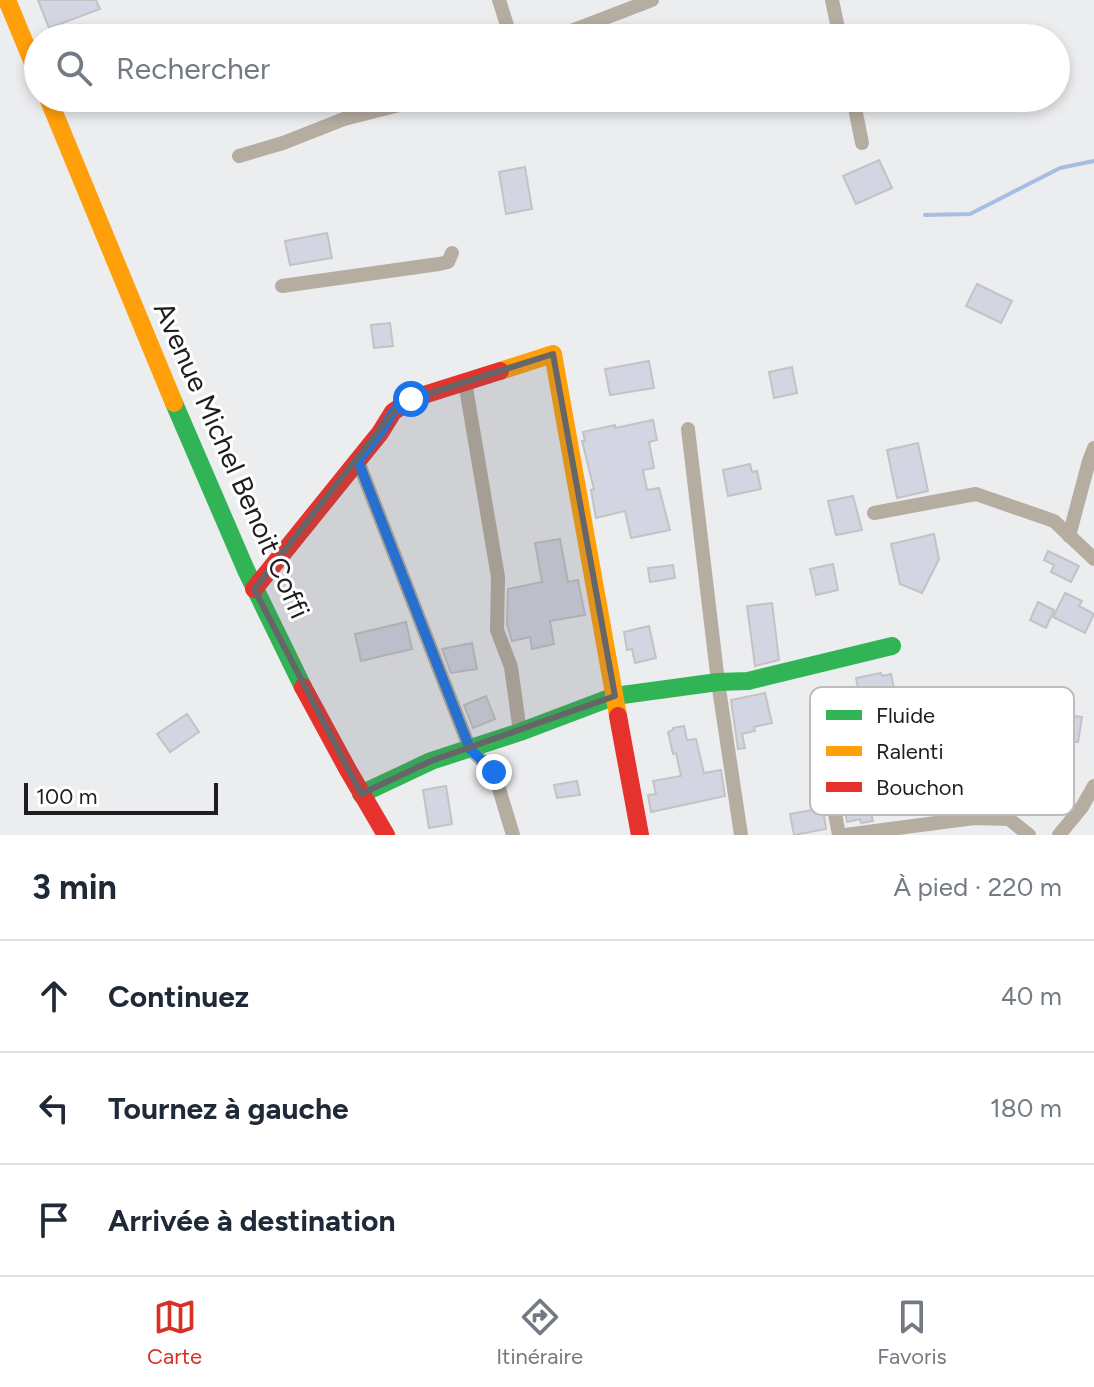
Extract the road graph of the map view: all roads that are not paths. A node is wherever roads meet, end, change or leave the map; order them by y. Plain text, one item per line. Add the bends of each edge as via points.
1 (7, 0) edge
2 (499, 0) edge
3 (652, 0) edge
4 (832, 0) edge
5 (507, 24) edge
6 (589, 24) edge
7 (837, 24) edge
8 (24, 41) edge
9 (54, 112) edge
10 (372, 112) edge
11 (856, 112) edge
12 (862, 143) dead end
13 (239, 156) dead end
14 (452, 253) dead end
15 (282, 286) dead end
16 (465, 382) junction
17 (688, 429) dead end
18 (1094, 448) edge
19 (358, 461) junction
20 (874, 513) dead end
21 (1069, 536) junction
22 (1094, 559) edge
23 (254, 589) junction
24 (892, 646) dead end
25 (718, 682) junction
26 (615, 696) junction
27 (520, 732) junction
28 (470, 749) junction
29 (1094, 786) edge
30 (361, 794) junction
31 (835, 815) edge
32 (386, 835) edge
33 (513, 835) edge
34 (640, 835) edge
35 (741, 835) edge
36 (839, 835) edge
37 (845, 835) edge
38 (1029, 835) edge
39 (1059, 835) edge

1 - 8 street
2 - 5 street
3 - 6 street
4 - 7 street
9 - 23 street, Avenue Michel Benoit Coffi
10 - 13 street
11 - 12 street
14 - 15 street via 448,262 439,264
16 - 19 street via 411,399 393,412
16 - 26 street via 553,354
16 - 27 street via 498,577 497,630 511,667
17 - 25 street
18 - 21 street
19 - 23 street
19 - 28 street
20 - 21 street via 976,494 1054,521
21 - 22 street
23 - 30 street, Avenue Michel Benoit Coffi
24 - 25 street via 748,681
25 - 26 street
25 - 35 street
26 - 27 street
26 - 34 street
27 - 28 street
28 - 30 street
28 - 33 street via 494,772
29 - 39 street
30 - 32 street, Avenue Michel Benoit Coffi
31 - 36 street
37 - 38 street via 974,818 1009,819

